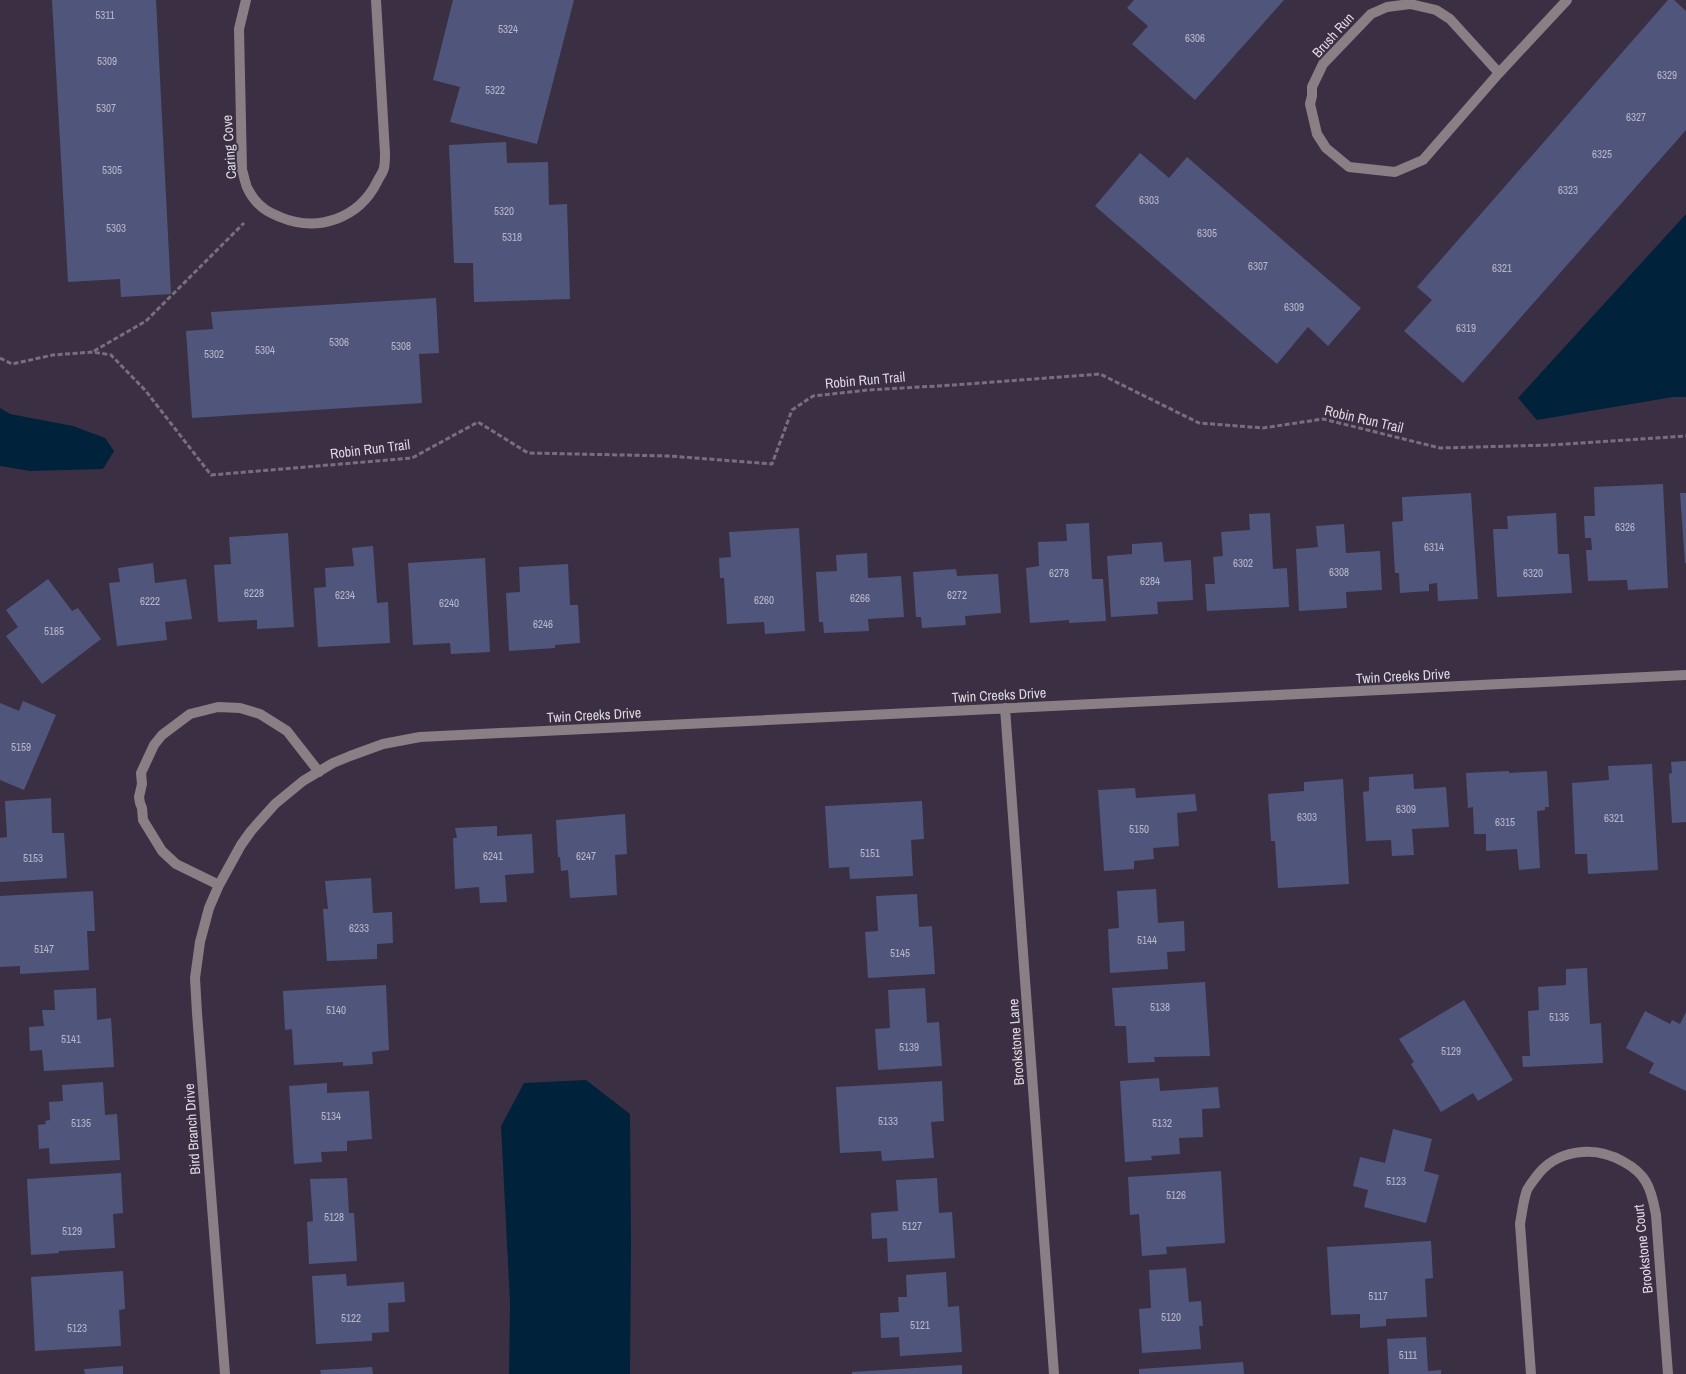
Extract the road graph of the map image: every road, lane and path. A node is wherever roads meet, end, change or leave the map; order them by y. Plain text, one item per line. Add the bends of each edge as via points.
1 (246, 0) edge
2 (376, 0) edge
3 (1567, 0) edge
4 (1498, 73) junction
5 (260, 206) junction
6 (93, 352) junction
7 (0, 358) edge
8 (1686, 436) edge
9 (1686, 675) edge
10 (1005, 708) junction
11 (319, 772) junction
12 (260, 822) joint
13 (219, 885) junction
14 (225, 1374) edge
15 (1054, 1374) edge
16 (1531, 1374) edge
17 (1668, 1374) edge

1 - 5 street, Caring Cove via 239,28 242,170 246,186
2 - 5 street, Caring Cove via 385,153 384,169 376,185 368,198 354,210 324,222 290,221
3 - 4 street
4 - 4 street, Brush Run via 1422,160 1395,172 1349,167 1326,148 1317,134 1310,104 1312,87 1322,64 1371,14 1388,7 1419,5 1436,10 1450,19
5 - 6 path via 146,321
6 - 7 path, Robin Run Trail via 9,362
6 - 8 path, Robin Run Trail via 111,355 145,390 211,476 412,458 478,422 528,453 670,456 772,464 792,410 813,396 1100,374 1199,423 1263,428 1323,419 1440,448
9 - 10 street, Twin Creeks Drive
10 - 11 street, Twin Creeks Drive via 420,738 383,744 333,763
10 - 15 street, Brookstone Lane
11 - 12 street, Twin Creeks Drive via 303,781
11 - 13 street via 287,731 260,714 240,708 218,707 190,714 154,745 141,773 139,797 143,820 162,851 176,864
12 - 13 street, Bird Branch Drive via 240,845
13 - 14 street, Bird Branch Drive via 200,942 195,978
16 - 17 street, Brookstone Court via 1520,1224 1523,1206 1527,1189 1549,1162 1583,1151 1602,1152 1617,1158 1634,1168 1646,1181 1656,1215

